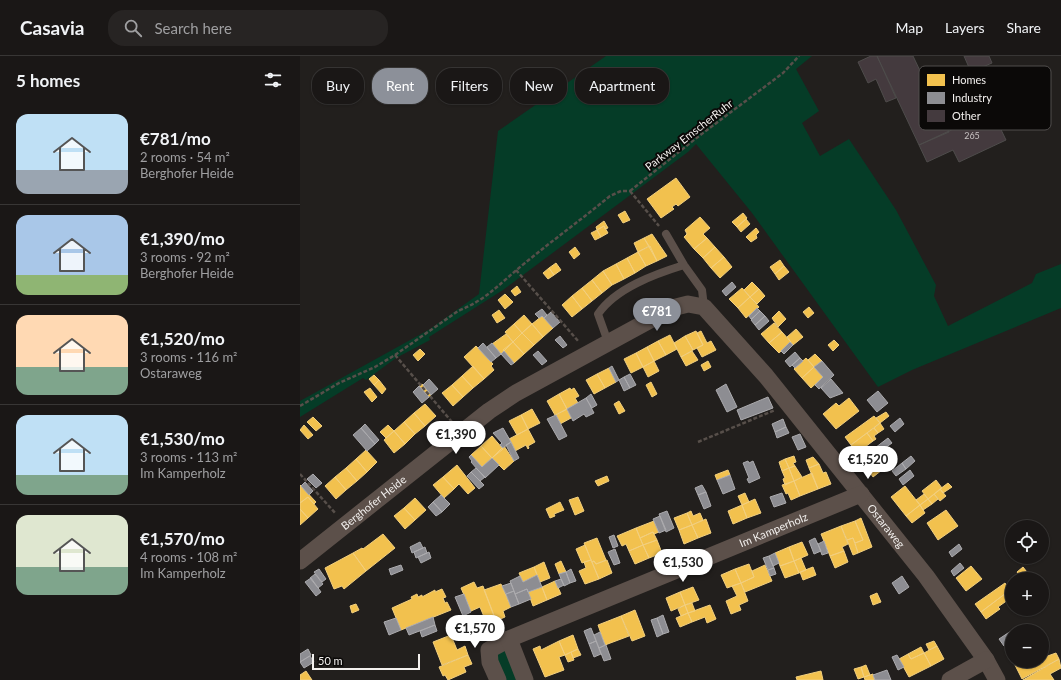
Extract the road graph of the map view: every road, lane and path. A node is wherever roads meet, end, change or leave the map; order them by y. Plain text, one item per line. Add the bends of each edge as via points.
1 (799, 56) edge
2 (630, 191) junction
3 (666, 234) joint
4 (684, 265) junction
5 (516, 270) junction
6 (704, 307) junction
7 (608, 342) junction
8 (588, 353) junction
9 (395, 356) junction
10 (789, 404) junction
11 (300, 406) edge
12 (461, 433) junction
13 (698, 442) dead end
14 (300, 474) edge
15 (861, 494) junction
16 (345, 525) junction
17 (300, 561) edge
18 (509, 639) junction
19 (986, 660) junction
20 (498, 680) edge
21 (525, 680) edge
22 (950, 680) edge
23 (997, 680) edge

1 - 2 path, Parkway EmscherRuhr via 783,73
2 - 3 path
2 - 5 path via 621,191 610,196
3 - 4 lane
4 - 6 lane via 702,290
4 - 7 lane via 662,272 605,304 598,314
5 - 8 path
5 - 9 path via 495,290 473,305 458,311
6 - 7 street, Berghofer Heide via 688,304 672,308
6 - 10 street, Ostaraweg
7 - 8 street, Berghofer Heide
8 - 12 street, Berghofer Heide via 516,393
9 - 11 path via 339,383
9 - 12 path
10 - 13 path
10 - 15 street, Ostaraweg
12 - 16 street, Berghofer Heide
14 - 16 path
15 - 18 street, Im Kamperholz
15 - 19 street, Ostaraweg via 926,576
16 - 17 street, Berghofer Heide
18 - 20 street, Im Kamperholz via 489,650 490,662
18 - 21 street
19 - 22 street
19 - 23 street, Ostaraweg

